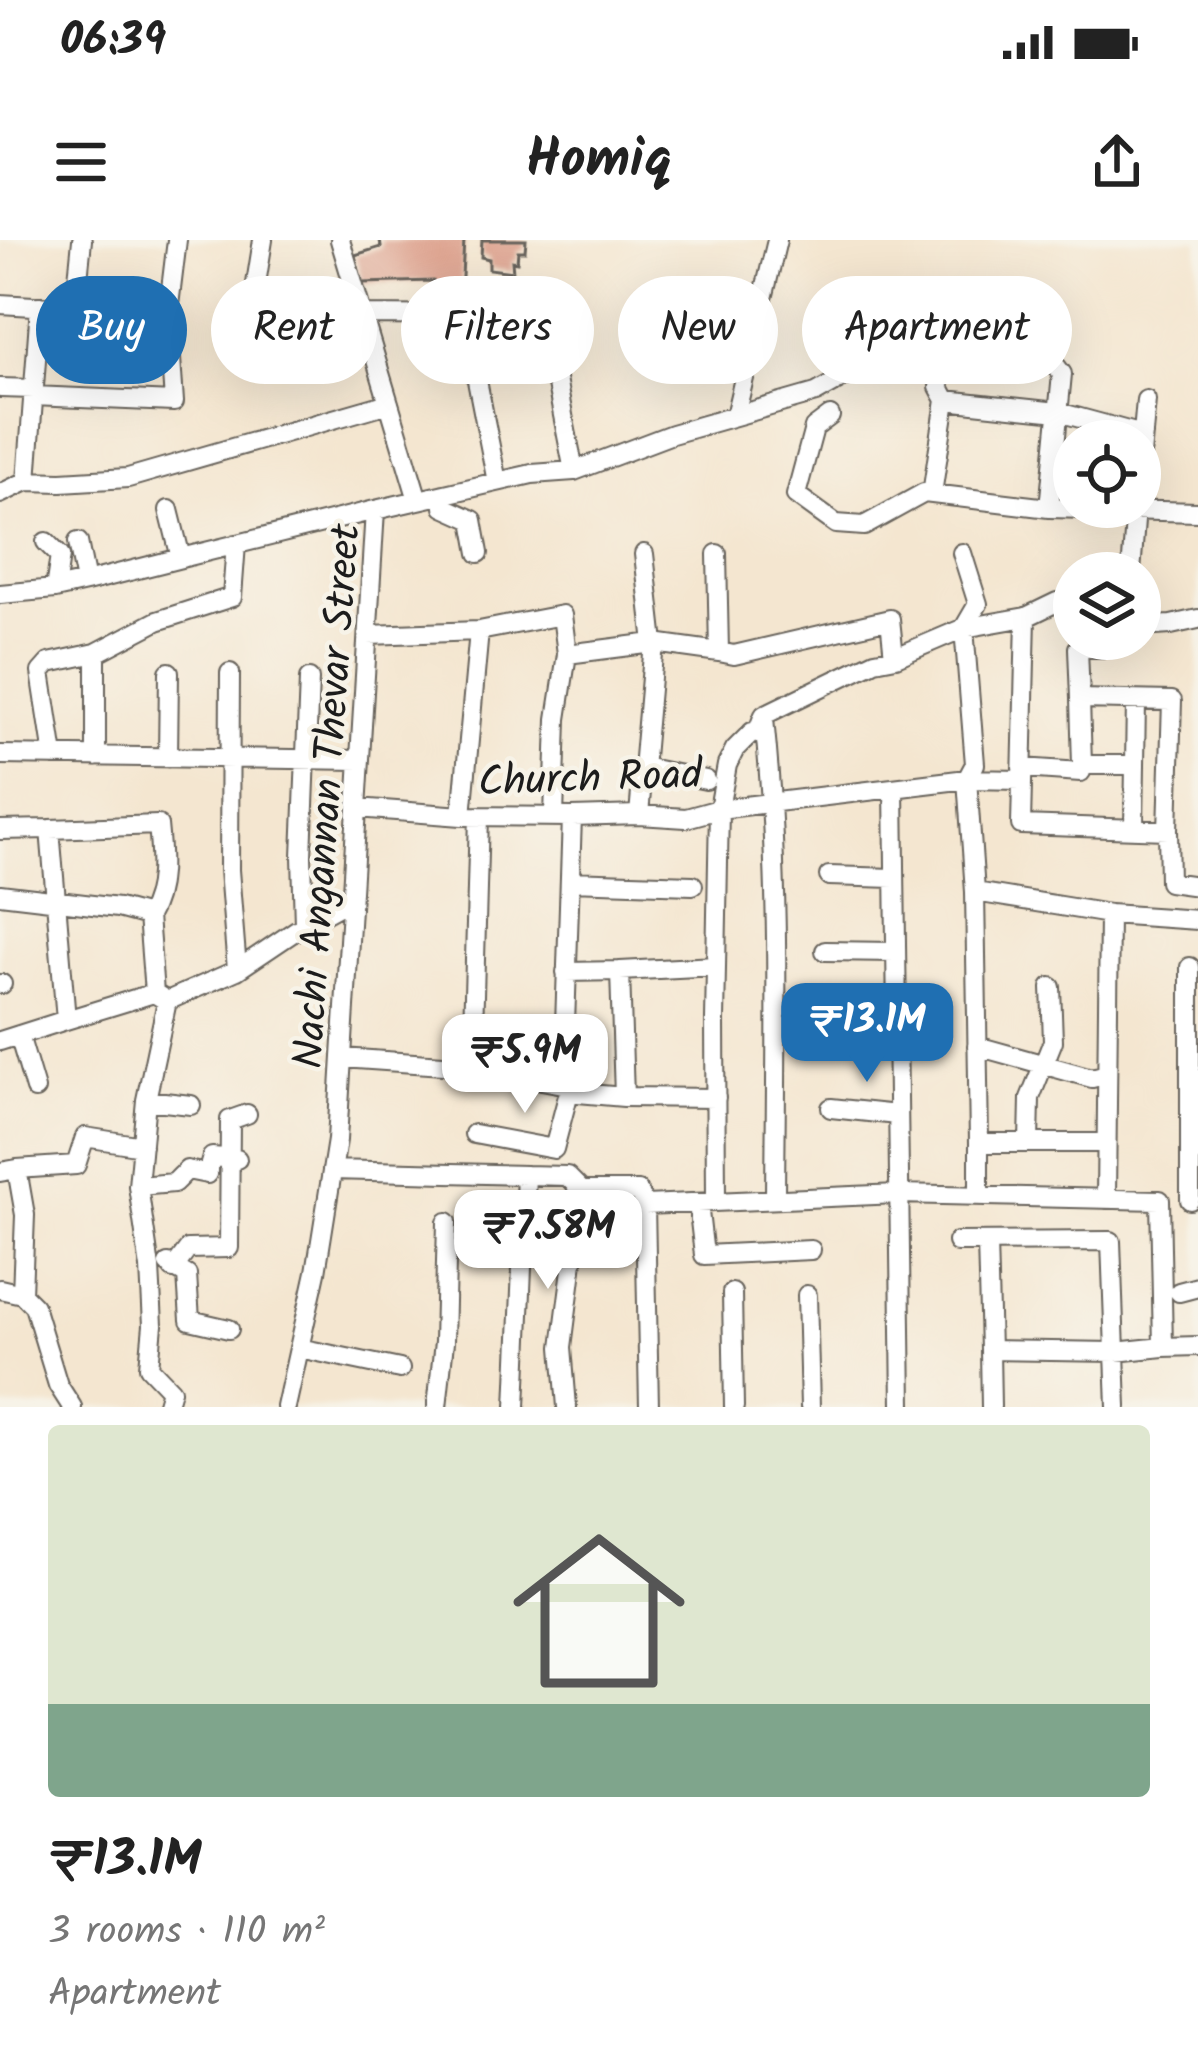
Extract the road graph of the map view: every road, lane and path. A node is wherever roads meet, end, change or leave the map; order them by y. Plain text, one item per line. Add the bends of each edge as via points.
1 (82, 240) edge
2 (177, 240) edge
3 (263, 240) edge
4 (340, 240) edge
5 (776, 240) edge
6 (78, 276) edge
7 (173, 276) edge
8 (257, 276) edge
9 (351, 276) edge
10 (0, 304) edge
11 (36, 306) edge
12 (36, 356) edge
13 (377, 363) edge
14 (173, 384) edge
15 (478, 384) edge
16 (557, 384) edge
17 (0, 388) edge
18 (33, 393) junction
19 (1146, 400) dead end
20 (389, 403) junction
21 (1058, 412) junction
22 (735, 416) junction
23 (830, 416) dead end
24 (1088, 420) edge
25 (1144, 420) edge
26 (574, 472) junction
27 (27, 481) junction
28 (497, 482) junction
29 (0, 494) edge
30 (444, 494) junction
31 (932, 494) junction
32 (418, 500) junction
33 (1048, 508) junction
34 (1053, 508) edge
35 (169, 510) dead end
36 (375, 510) junction
37 (1161, 510) edge
38 (1198, 512) edge
39 (46, 542) dead end
40 (77, 542) dead end
41 (236, 544) junction
42 (962, 553) dead end
43 (479, 554) dead end
44 (644, 554) dead end
45 (717, 554) dead end
46 (181, 558) junction
47 (86, 582) junction
48 (56, 589) junction
49 (0, 594) edge
50 (1053, 604) edge
51 (1026, 617) junction
52 (1198, 619) edge
53 (1161, 626) edge
54 (964, 628) junction
55 (479, 631) junction
56 (368, 635) junction
57 (653, 643) junction
58 (719, 652) junction
59 (97, 653) junction
60 (566, 654) junction
61 (894, 657) junction
62 (1078, 660) edge
63 (170, 672) dead end
64 (230, 673) dead end
65 (309, 679) dead end
66 (1080, 699) junction
67 (1136, 701) junction
68 (764, 716) junction
69 (0, 755) edge
70 (54, 756) junction
71 (96, 757) junction
72 (168, 758) junction
73 (228, 758) junction
74 (306, 760) junction
75 (360, 760) junction
76 (1082, 765) junction
77 (1135, 765) junction
78 (643, 767) junction
79 (1019, 776) junction
80 (968, 779) junction
81 (706, 780) dead end
82 (893, 788) junction
83 (773, 803) junction
84 (357, 808) junction
85 (719, 809) junction
86 (639, 815) junction
87 (471, 816) junction
88 (563, 817) junction
89 (1134, 828) junction
90 (50, 829) junction
91 (0, 830) edge
92 (1168, 830) junction
93 (829, 876) dead end
94 (894, 878) junction
95 (570, 881) junction
96 (693, 885) dead end
97 (1198, 886) edge
98 (975, 892) junction
99 (0, 894) edge
100 (351, 899) junction
101 (54, 900) junction
102 (1109, 914) junction
103 (148, 916) junction
104 (1198, 920) edge
105 (304, 925) junction
106 (825, 951) dead end
107 (895, 952) junction
108 (716, 966) junction
109 (1190, 967) dead end
110 (237, 970) junction
111 (620, 970) junction
112 (566, 972) junction
113 (1052, 987) dead end
114 (160, 997) junction
115 (66, 1020) junction
116 (813, 1029) dead end
117 (896, 1037) junction
118 (9, 1038) edge
119 (977, 1046) junction
120 (342, 1058) junction
121 (1043, 1064) junction
122 (472, 1067) junction
123 (1107, 1074) junction
124 (566, 1086) junction
125 (35, 1089) dead end
126 (624, 1097) junction
127 (716, 1098) junction
128 (146, 1100) junction
129 (190, 1106) dead end
130 (831, 1108) dead end
131 (247, 1114) dead end
132 (897, 1115) junction
133 (474, 1134) dead end
134 (979, 1143) junction
135 (1106, 1143) junction
136 (1029, 1144) junction
137 (142, 1146) junction
138 (233, 1158) junction
139 (9, 1170) edge
140 (332, 1170) junction
141 (526, 1175) junction
142 (138, 1186) junction
143 (581, 1191) junction
144 (898, 1194) junction
145 (979, 1196) junction
146 (776, 1199) junction
147 (1106, 1199) junction
148 (1160, 1200) junction
149 (1194, 1200) edge
150 (707, 1202) junction
151 (645, 1205) junction
152 (447, 1222) dead end
153 (957, 1242) dead end
154 (986, 1242) junction
155 (147, 1245) junction
156 (811, 1250) dead end
157 (173, 1269) junction
158 (0, 1289) edge
159 (732, 1293) dead end
160 (22, 1294) junction
161 (807, 1295) dead end
162 (229, 1329) dead end
163 (1198, 1346) edge
164 (1163, 1347) junction
165 (299, 1348) junction
166 (990, 1350) junction
167 (1115, 1352) junction
168 (400, 1369) dead end
169 (72, 1407) edge
170 (166, 1407) edge
171 (286, 1407) edge
172 (437, 1407) edge
173 (516, 1407) edge
174 (567, 1407) edge
175 (649, 1407) edge
176 (734, 1407) edge
177 (810, 1407) edge
178 (902, 1407) edge
179 (991, 1407) edge
180 (1118, 1407) edge

1 - 6 street
2 - 7 street
3 - 8 street
4 - 9 street
5 - 22 street
10 - 11 street
12 - 18 street
13 - 20 street
14 - 18 street via 174,402
15 - 28 street
16 - 26 street
17 - 18 street
18 - 27 street
19 - 25 street
20 - 27 street via 128,478
20 - 32 street
21 - 22 street, Nachi Angannan Thevar Street via 1063,374 1024,325 870,319 853,372 816,393
21 - 24 street
21 - 31 street via 943,394
21 - 33 street, Nachi Angannan Thevar Street
22 - 26 street, Nachi Angannan Thevar Street
23 - 31 street via 814,428 796,495 836,524 864,526
26 - 28 street, Nachi Angannan Thevar Street
27 - 29 street
28 - 30 street, Nachi Angannan Thevar Street
30 - 32 street, Nachi Angannan Thevar Street
30 - 43 street via 444,507 472,520
31 - 33 street
32 - 36 street, Nachi Angannan Thevar Street
33 - 34 street
35 - 46 street
36 - 41 street
36 - 56 street, Nachi Angannan Thevar Street
37 - 38 street
39 - 48 street via 60,556
40 - 47 street
41 - 46 street
41 - 59 street via 232,597 157,621
42 - 54 street via 978,604
44 - 57 street
45 - 58 street
46 - 47 street
47 - 48 street
48 - 49 street
50 - 51 street
51 - 54 street
51 - 79 street
52 - 53 street
54 - 61 street
54 - 80 street via 975,764
55 - 56 street
55 - 60 street via 562,615
55 - 87 street
56 - 75 street, Nachi Angannan Thevar Street
57 - 58 street
57 - 60 street
57 - 78 street
58 - 61 street via 890,619
59 - 70 street via 41,672
59 - 71 street
60 - 88 street via 557,719
61 - 68 street
62 - 66 street
63 - 72 street
64 - 73 street
65 - 74 street
66 - 67 street
66 - 76 street
67 - 77 street
67 - 92 street via 1172,700
68 - 83 street
68 - 85 street via 727,765
69 - 70 street
70 - 71 street
71 - 72 street
72 - 73 street
73 - 74 street
73 - 110 street
74 - 75 street
74 - 105 street
75 - 84 street, Nachi Angannan Thevar Street
76 - 77 street, Church Road
76 - 79 street, Church Road via 1082,772
77 - 89 street
78 - 81 street
78 - 86 street
79 - 80 street, Church Road
79 - 89 street via 1021,825
80 - 82 street, Church Road
80 - 98 street
82 - 83 street, Church Road
82 - 94 street
83 - 85 street, Church Road
83 - 146 street
84 - 87 street, Church Road
84 - 100 street, Nachi Angannan Thevar Street
85 - 86 street, Church Road via 686,818
85 - 108 street
86 - 88 street, Church Road
87 - 88 street, Church Road
87 - 122 street
88 - 95 street
89 - 92 street
90 - 91 street
90 - 101 street
90 - 103 street via 158,825 156,903
92 - 97 street via 1169,882
93 - 94 street
94 - 107 street
95 - 96 street
95 - 112 street
98 - 102 street
98 - 119 street
99 - 101 street
100 - 105 street
100 - 120 street, Nachi Angannan Thevar Street
101 - 103 street
101 - 115 street
102 - 104 street
102 - 123 street
103 - 114 street
105 - 110 street
106 - 107 street
107 - 117 street
108 - 111 street
108 - 127 street
109 - 149 street
110 - 114 street
111 - 112 street
111 - 126 street
112 - 124 street
113 - 121 street via 1053,1041
114 - 115 street
114 - 128 street
115 - 118 street
116 - 117 street
117 - 132 street
118 - 125 street
119 - 121 street
119 - 134 street
120 - 122 street
120 - 140 street, Nachi Angannan Thevar Street
121 - 123 street via 1092,1078
121 - 136 street via 1030,1098
122 - 124 street
123 - 135 street
124 - 126 street
124 - 133 street via 554,1149
126 - 127 street
127 - 150 street
128 - 129 street
128 - 137 street
130 - 132 street
131 - 138 street via 230,1120
132 - 144 street
134 - 136 street
134 - 145 street
135 - 136 street
135 - 147 street
137 - 139 street via 86,1137 76,1166
137 - 142 street
138 - 142 street via 212,1157 208,1174 187,1170 174,1183
138 - 157 street via 229,1249 188,1249
139 - 160 street via 25,1215
140 - 141 street
140 - 165 street, Nachi Angannan Thevar Street
141 - 143 street via 567,1176
141 - 173 street
142 - 155 street
143 - 151 street via 638,1191
143 - 174 street via 562,1347
144 - 145 street
144 - 146 street
144 - 178 street
145 - 147 street
146 - 150 street
147 - 148 street
148 - 149 street
148 - 164 street
150 - 151 street
150 - 156 street via 704,1256
151 - 175 street
152 - 172 street
153 - 154 street
154 - 166 street
154 - 167 street via 1111,1241
155 - 157 street
155 - 170 street via 149,1367 171,1390
157 - 162 street via 188,1275 190,1320
158 - 160 street
159 - 176 street
160 - 169 street via 34,1306
161 - 177 street
163 - 164 street
164 - 167 street
165 - 168 street
165 - 171 street, Nachi Angannan Thevar Street
166 - 167 street
166 - 179 street
167 - 180 street

